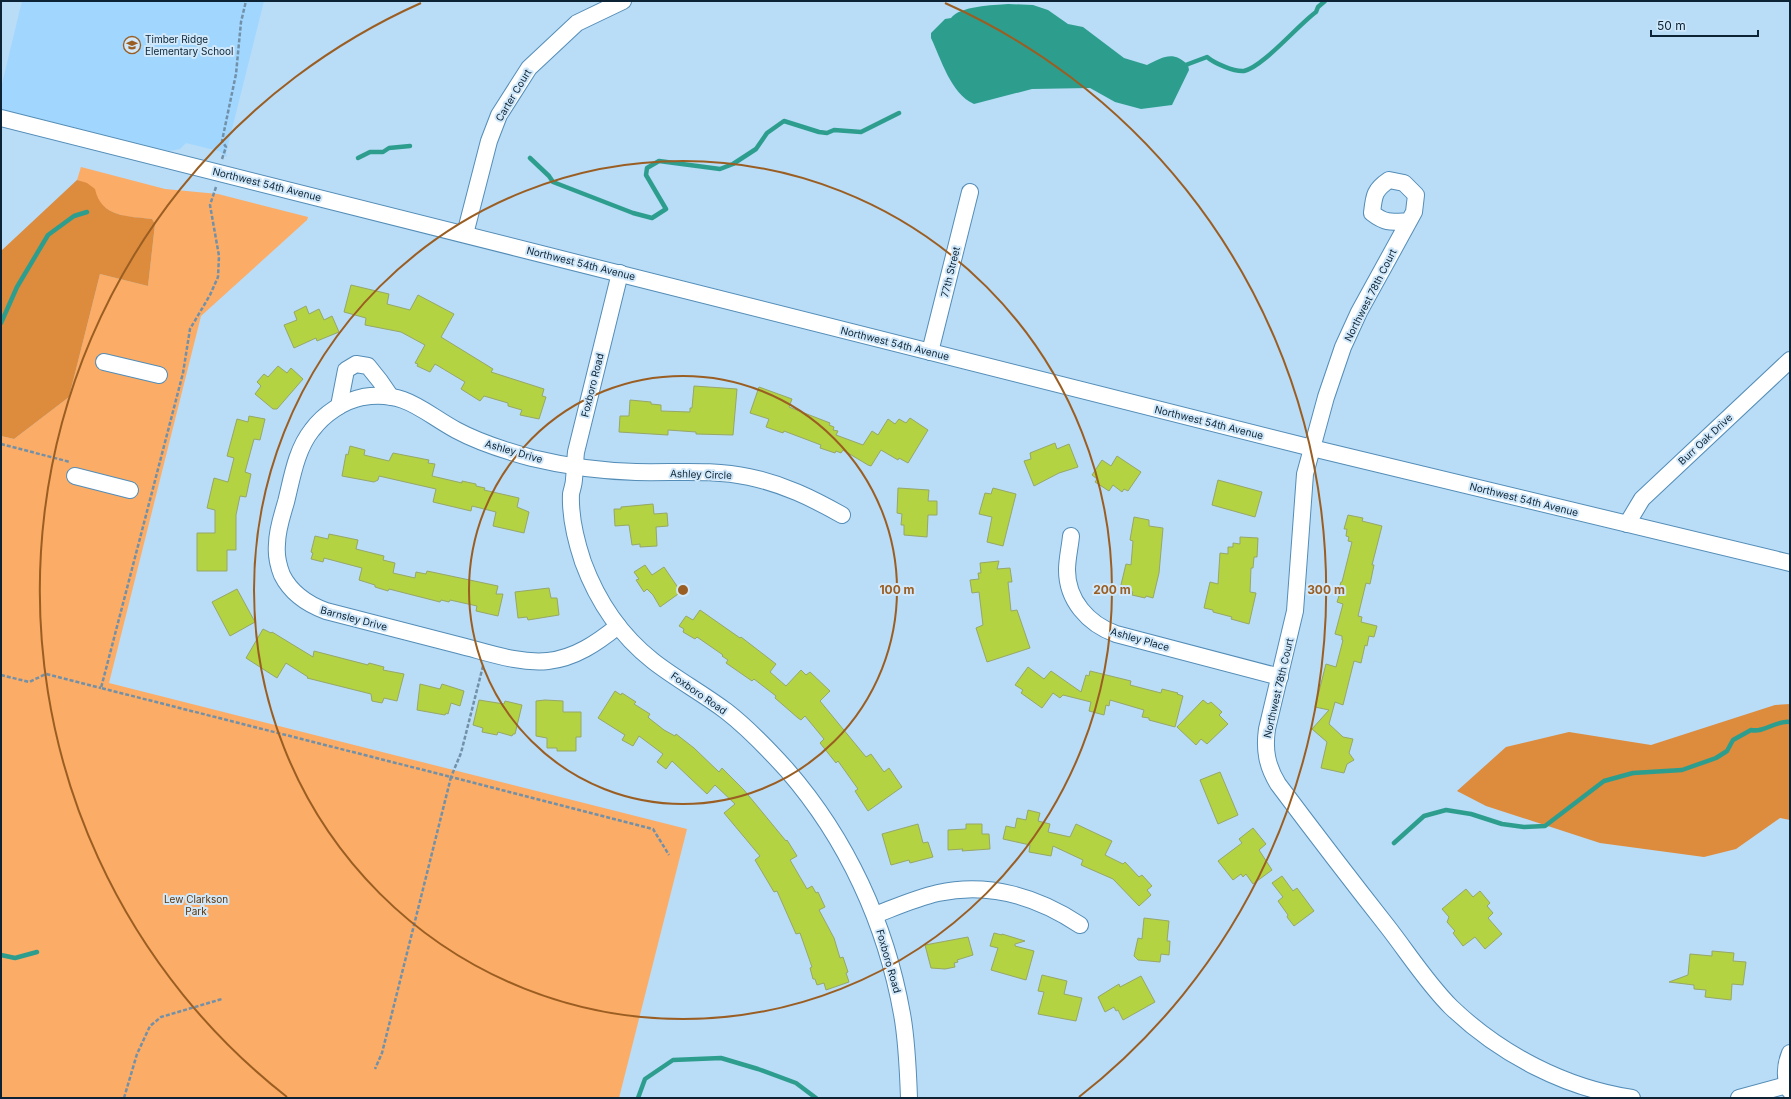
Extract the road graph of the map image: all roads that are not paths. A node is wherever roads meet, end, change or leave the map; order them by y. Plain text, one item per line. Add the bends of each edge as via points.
1 (623, 1) edge
2 (1, 118) edge
3 (970, 192) dead end
4 (1409, 220) dead end
5 (465, 234) junction
6 (620, 273) junction
7 (930, 352) junction
8 (1790, 360) edge
9 (104, 362) dead end
10 (159, 375) dead end
11 (364, 397) joint
12 (391, 397) junction
13 (339, 406) junction
14 (1312, 448) junction
15 (575, 466) junction
16 (73, 469) road end
17 (130, 490) dead end
18 (842, 515) dead end
19 (1627, 524) junction
20 (1071, 536) dead end
21 (1790, 563) edge
22 (618, 626) junction
23 (1280, 677) junction
24 (875, 915) junction
25 (1080, 925) dead end
26 (1790, 1053) edge
27 (1788, 1088) edge
28 (909, 1098) edge
29 (1632, 1098) edge
30 (1739, 1098) edge

1 - 5 street, Carter Court via 577,23 530,68 499,115 489,141
2 - 5 street, Northwest 54th Avenue
3 - 7 street, 77th Street
4 - 14 street, Northwest 78th Court via 1358,312 1343,347
5 - 6 street, Northwest 54th Avenue
6 - 7 street, Northwest 54th Avenue
6 - 15 street, Foxboro Road via 578,443
7 - 14 street, Northwest 54th Avenue
8 - 19 street, Burr Oak Drive via 1642,499
9 - 10 street
11 - 12 street, Ashley Drive
11 - 13 street, Barnsley Drive
12 - 13 street via 368,366 356,364 346,370
12 - 15 street, Ashley Drive via 409,401 482,443 530,458
13 - 22 street, Barnsley Drive via 323,417 302,444 278,532 278,560 286,581 300,598 326,611 529,661 549,661 567,657 584,650
14 - 19 street, Northwest 54th Avenue
14 - 23 street, Northwest 78th Court via 1303,486 1295,612
15 - 18 street, Ashley Circle via 634,472 718,472 748,477 778,484
15 - 22 street, Foxboro Road via 571,494 573,524 579,551 596,591
16 - 17 street
19 - 21 street, Northwest 54th Avenue
20 - 23 street, Ashley Place via 1067,569 1069,584 1079,606 1094,623 1116,634
22 - 24 street, Foxboro Road via 653,661 728,713 787,770 812,800 836,836 858,876
23 - 29 street, Northwest 78th Court via 1265,744 1272,774 1428,980 1450,1006 1471,1024 1506,1050 1540,1070 1604,1093
24 - 25 street via 938,893 988,890 1037,901
24 - 28 street, Foxboro Road via 894,972 903,1015
26 - 27 street via 1786,1068
27 - 30 street

